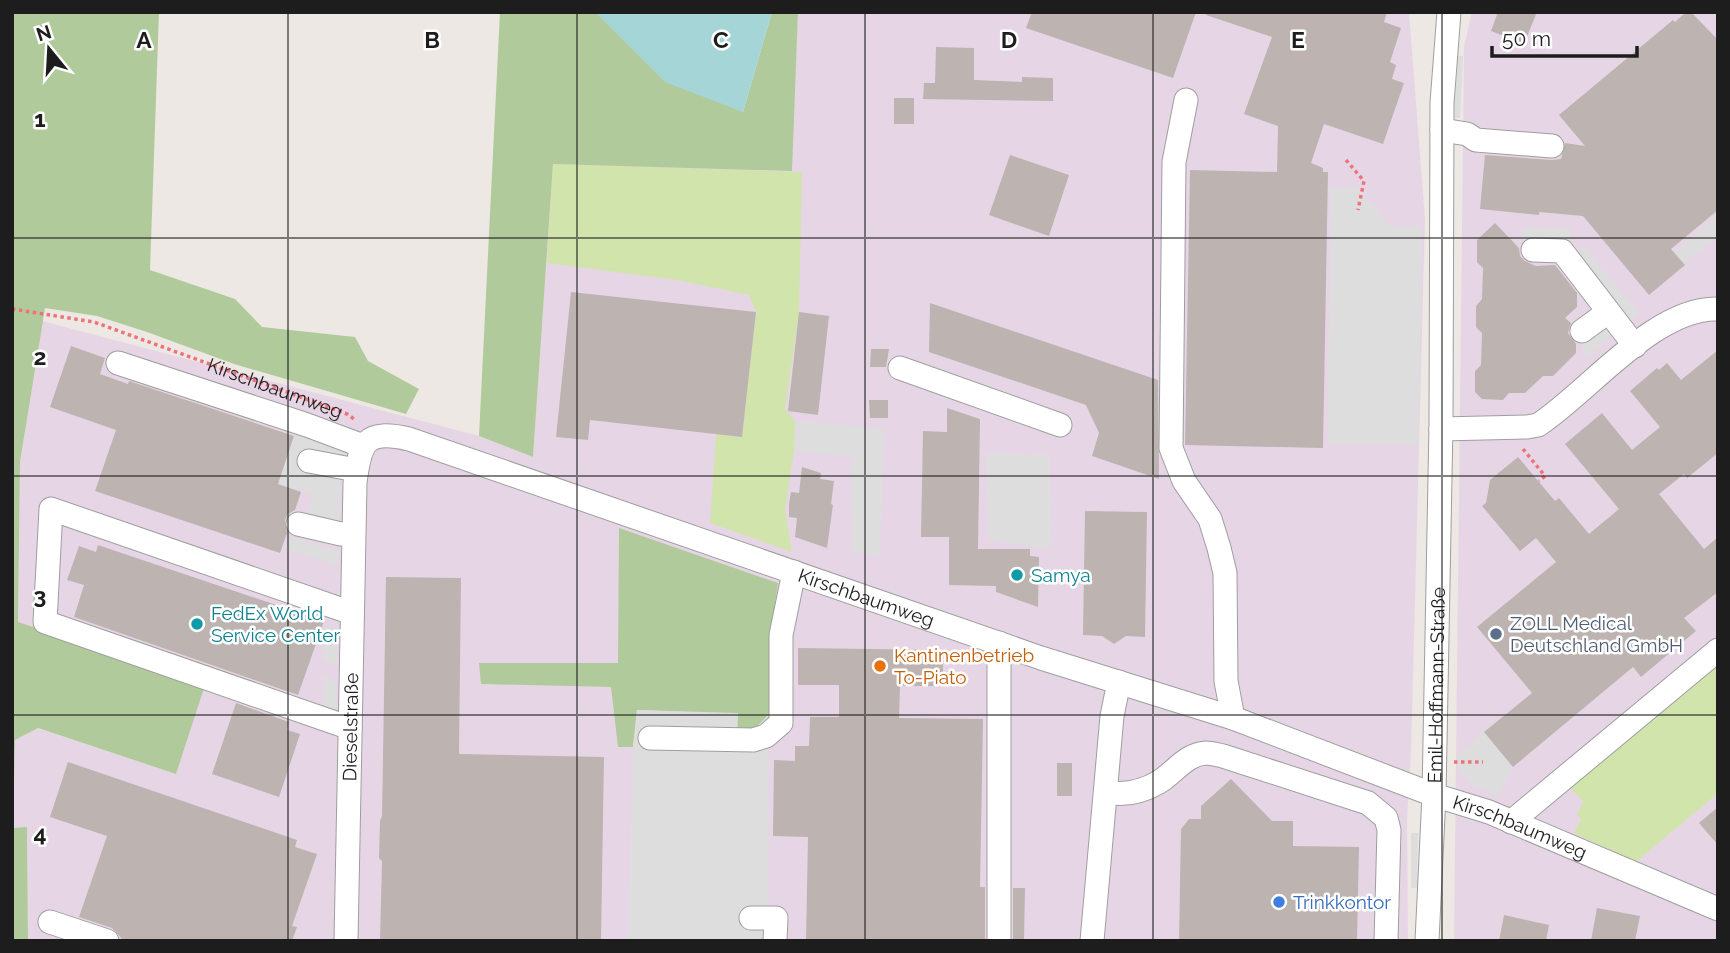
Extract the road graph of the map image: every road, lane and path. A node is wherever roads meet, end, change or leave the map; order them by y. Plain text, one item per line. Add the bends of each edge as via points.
1 (1449, 12) edge
2 (1186, 100) dead end
3 (1442, 130) junction
4 (1552, 146) dead end
5 (1346, 160) dead end
6 (1357, 210) dead end
7 (1533, 250) dead end
8 (12, 309) edge
9 (1712, 309) edge
10 (1608, 312) junction
11 (1582, 331) dead end
12 (1635, 346) junction
13 (118, 363) dead end
14 (900, 368) dead end
15 (1060, 425) dead end
16 (1521, 428) junction
17 (1441, 429) junction
18 (369, 441) junction
19 (309, 461) dead end
20 (356, 470) junction
21 (1539, 481) dead end
22 (298, 524) dead end
23 (354, 534) junction
24 (794, 572) junction
25 (352, 612) junction
26 (999, 643) junction
27 (1718, 650) edge
28 (1119, 682) junction
29 (1233, 718) junction
30 (350, 728) junction
31 (650, 738) dead end
32 (1457, 761) dead end
33 (1483, 762) dead end
34 (1105, 792) junction
35 (1434, 795) junction
36 (1511, 822) junction
37 (1718, 909) edge
38 (751, 918) dead end
39 (50, 922) dead end
40 (107, 941) edge
41 (346, 941) edge
42 (775, 941) edge
43 (999, 941) edge
44 (1092, 941) edge
45 (1386, 941) edge
46 (1427, 941) edge

1 - 3 street, Emil-Hoffmann-Straße
2 - 29 street via 1174,162 1171,448 1184,481 1210,519 1219,548 1224,573 1226,681
3 - 4 street via 1475,140
3 - 17 street, Emil-Hoffmann-Straße
5 - 6 path via 1364,181
7 - 10 street via 1562,251
8 - 18 path, Kirschbaumweg via 94,322 347,414
9 - 12 street via 1673,319
10 - 11 street
10 - 12 street
12 - 16 street via 1542,423
13 - 18 street
14 - 15 street
16 - 17 street
16 - 21 path via 1522,448 1545,476
17 - 35 street, Emil-Hoffmann-Straße
18 - 20 street, Dieselstraße
18 - 24 street, Kirschbaumweg via 388,435 409,439
19 - 20 street
20 - 23 street, Dieselstraße
22 - 23 street
23 - 25 street, Dieselstraße
24 - 26 street, Kirschbaumweg
24 - 31 street via 781,635 781,723 753,740
25 - 30 street, Dieselstraße
25 - 30 street via 51,509 45,622
26 - 28 street, Kirschbaumweg
26 - 43 street
27 - 36 street
28 - 29 street, Kirschbaumweg
28 - 34 street
29 - 35 street, Kirschbaumweg
30 - 41 street, Dieselstraße
32 - 33 path
34 - 44 street
34 - 45 street via 1122,795 1143,790 1192,756 1206,753 1368,803 1386,818 1389,830
35 - 36 street, Kirschbaumweg
35 - 46 street, Emil-Hoffmann-Straße
36 - 37 street, Kirschbaumweg
38 - 42 street via 776,918
39 - 40 street

